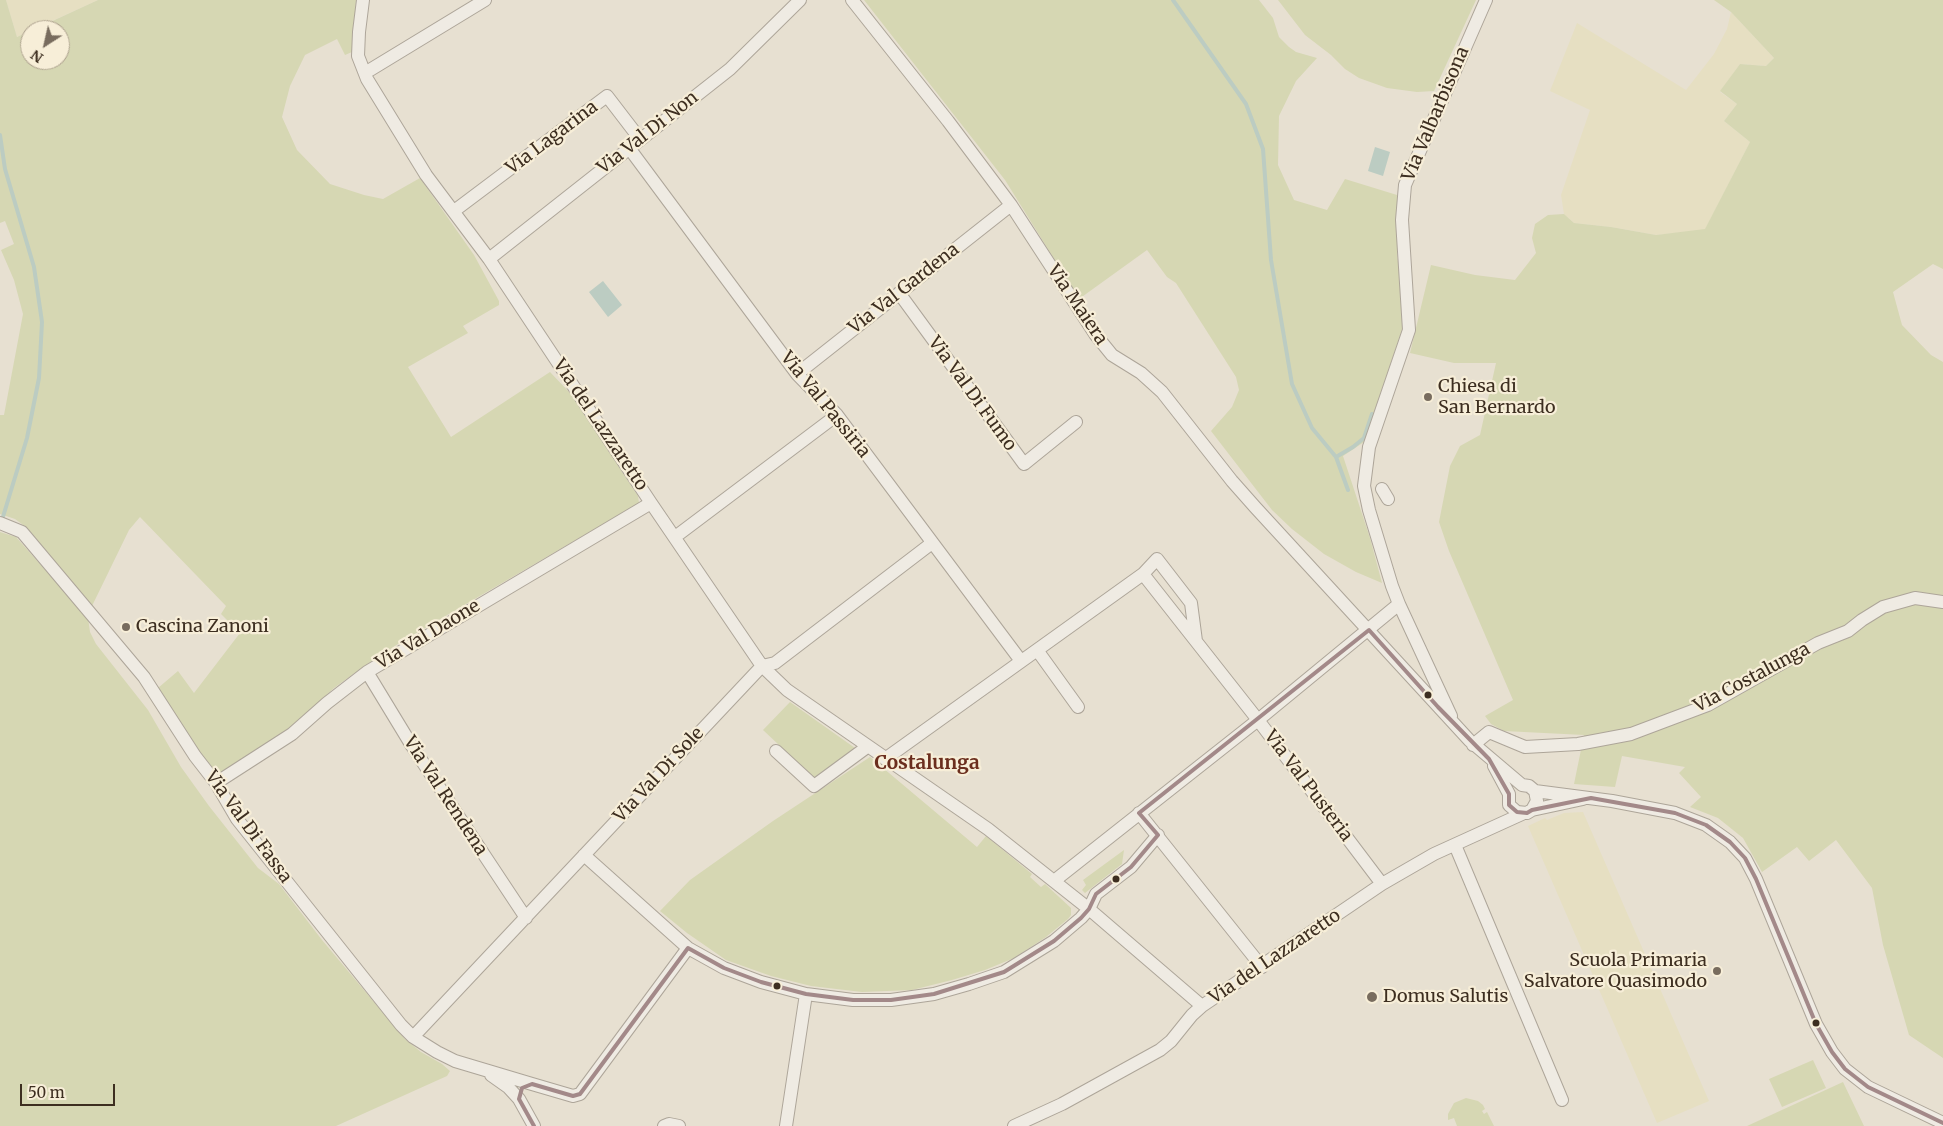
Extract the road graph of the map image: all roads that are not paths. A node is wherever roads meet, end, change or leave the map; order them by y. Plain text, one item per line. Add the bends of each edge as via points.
1 (363, 0) edge
2 (486, 0) edge
3 (800, 0) edge
4 (852, 0) edge
5 (1486, 0) edge
6 (365, 73) junction
7 (640, 139) junction
8 (629, 148) junction
9 (1011, 205) junction
10 (454, 211) junction
11 (489, 259) junction
12 (899, 293) junction
13 (798, 374) junction
14 (837, 415) junction
15 (1076, 422) dead end
16 (651, 503) junction
17 (0, 523) edge
18 (675, 537) junction
19 (932, 543) junction
20 (1143, 574) junction
21 (1943, 602) edge
22 (1399, 604) junction
23 (1369, 630) junction
24 (1196, 641) junction
25 (1037, 650) junction
26 (1021, 661) junction
27 (762, 666) junction
28 (366, 672) junction
29 (1078, 707) dead end
30 (1258, 720) junction
31 (1455, 725) junction
32 (1473, 745) junction
33 (868, 747) junction
34 (776, 751) dead end
35 (885, 759) junction
36 (1489, 759) junction
37 (216, 783) junction
38 (1522, 785) junction
39 (1535, 791) junction
40 (1591, 798) junction
41 (1509, 799) junction
42 (1527, 812) junction
43 (1139, 813) junction
44 (1496, 826) junction
45 (1158, 835) junction
46 (1454, 845) junction
47 (584, 855) junction
48 (1054, 880) junction
49 (1382, 884) junction
50 (1089, 909) junction
51 (526, 918) junction
52 (688, 948) junction
53 (1262, 967) junction
54 (806, 994) junction
55 (1202, 1006) junction
56 (413, 1037) junction
57 (477, 1068) junction
58 (532, 1084) junction
59 (519, 1098) junction
60 (1562, 1100) dead end
61 (1943, 1123) edge
62 (534, 1126) edge
63 (664, 1126) edge
64 (679, 1126) edge
65 (786, 1126) edge
66 (1014, 1126) edge

1 - 6 street, Via del Lazzaretto via 358,56
2 - 6 street
3 - 7 street, Via Val Di Non via 730,69
4 - 9 street, Via Maiera
5 - 22 street, Via Valbarbisona via 1405,185 1402,220 1408,330 1369,447 1365,479 1369,510
6 - 10 street, Via del Lazzaretto via 426,174
7 - 8 street, Via Val Di Non
7 - 10 street, Via Lagarina via 607,96
8 - 11 street, Via Val Di Non
8 - 13 street, Via Val Passiria
9 - 12 street, Via Val Gardena
9 - 23 street, Via Maiera via 1106,348 1162,392 1238,488
10 - 11 street, Via del Lazzaretto
11 - 16 street, Via del Lazzaretto
12 - 13 street, Via Val Gardena
12 - 15 street, Via Val Di Fumo via 1024,464
13 - 14 street, Via Val Passiria
14 - 18 street
14 - 19 street, Via Val Passiria
16 - 18 street, Via del Lazzaretto
16 - 28 street, Via Val Daone
17 - 37 street, Via Val Di Fassa via 16,528 28,540 144,677
18 - 27 street, Via del Lazzaretto
19 - 26 street, Via Val Passiria
19 - 27 street, Via Val Di Sole via 775,663
20 - 24 street, Via Val Pusteria
20 - 24 street via 1157,559 1191,603
20 - 25 street
21 - 32 street, Via Costalunga via 1915,598 1883,607 1848,631 1818,643 1708,705 1631,734 1578,744 1525,747 1489,732
22 - 23 street
22 - 31 street
23 - 30 street
23 - 31 street
24 - 30 street, Via Val Pusteria
25 - 26 street
25 - 29 street
26 - 35 street
27 - 33 street, Via del Lazzaretto via 787,690
27 - 47 street, Via Val Di Sole
28 - 37 street, Via Val Daone via 292,734
28 - 51 street, Via Val Rendena
30 - 43 street
30 - 49 street, Via Val Pusteria
31 - 32 street
32 - 36 street
33 - 34 street via 814,786
33 - 35 street, Via del Lazzaretto
35 - 48 street, Via del Lazzaretto via 988,829
36 - 38 street
36 - 41 street via 1504,781
37 - 56 street, Via Val Di Fassa via 238,819
38 - 39 street
38 - 41 street via 1512,789
39 - 40 street
39 - 42 street via 1537,801
40 - 42 street
40 - 61 street via 1675,813 1706,825 1730,842 1745,858 1756,879 1816,1024 1836,1058 1868,1088
41 - 42 street via 1516,812
41 - 44 street
42 - 44 street, Via del Lazzaretto
43 - 45 street
43 - 48 street
44 - 46 street, Via del Lazzaretto
45 - 50 street via 1131,867 1096,894
45 - 53 street
46 - 49 street, Via del Lazzaretto
46 - 60 street
47 - 51 street, Via Val Di Sole
47 - 52 street
48 - 50 street, Via del Lazzaretto
49 - 53 street, Via del Lazzaretto
50 - 54 street via 1054,941 1004,972 969,984 934,994 891,1000 853,1000
50 - 55 street, Via del Lazzaretto
51 - 56 street, Via Val Di Sole
52 - 54 street via 724,968
52 - 58 street, Via Val Di Fassa via 580,1094 573,1096
53 - 55 street, Via del Lazzaretto
54 - 65 street
55 - 66 street via 1160,1050 1062,1104
56 - 57 street, Via Val Di Fassa via 455,1061
57 - 58 street, Via Val Di Fassa
57 - 59 street via 500,1080
58 - 59 street via 522,1088
59 - 62 street
63 - 64 street

